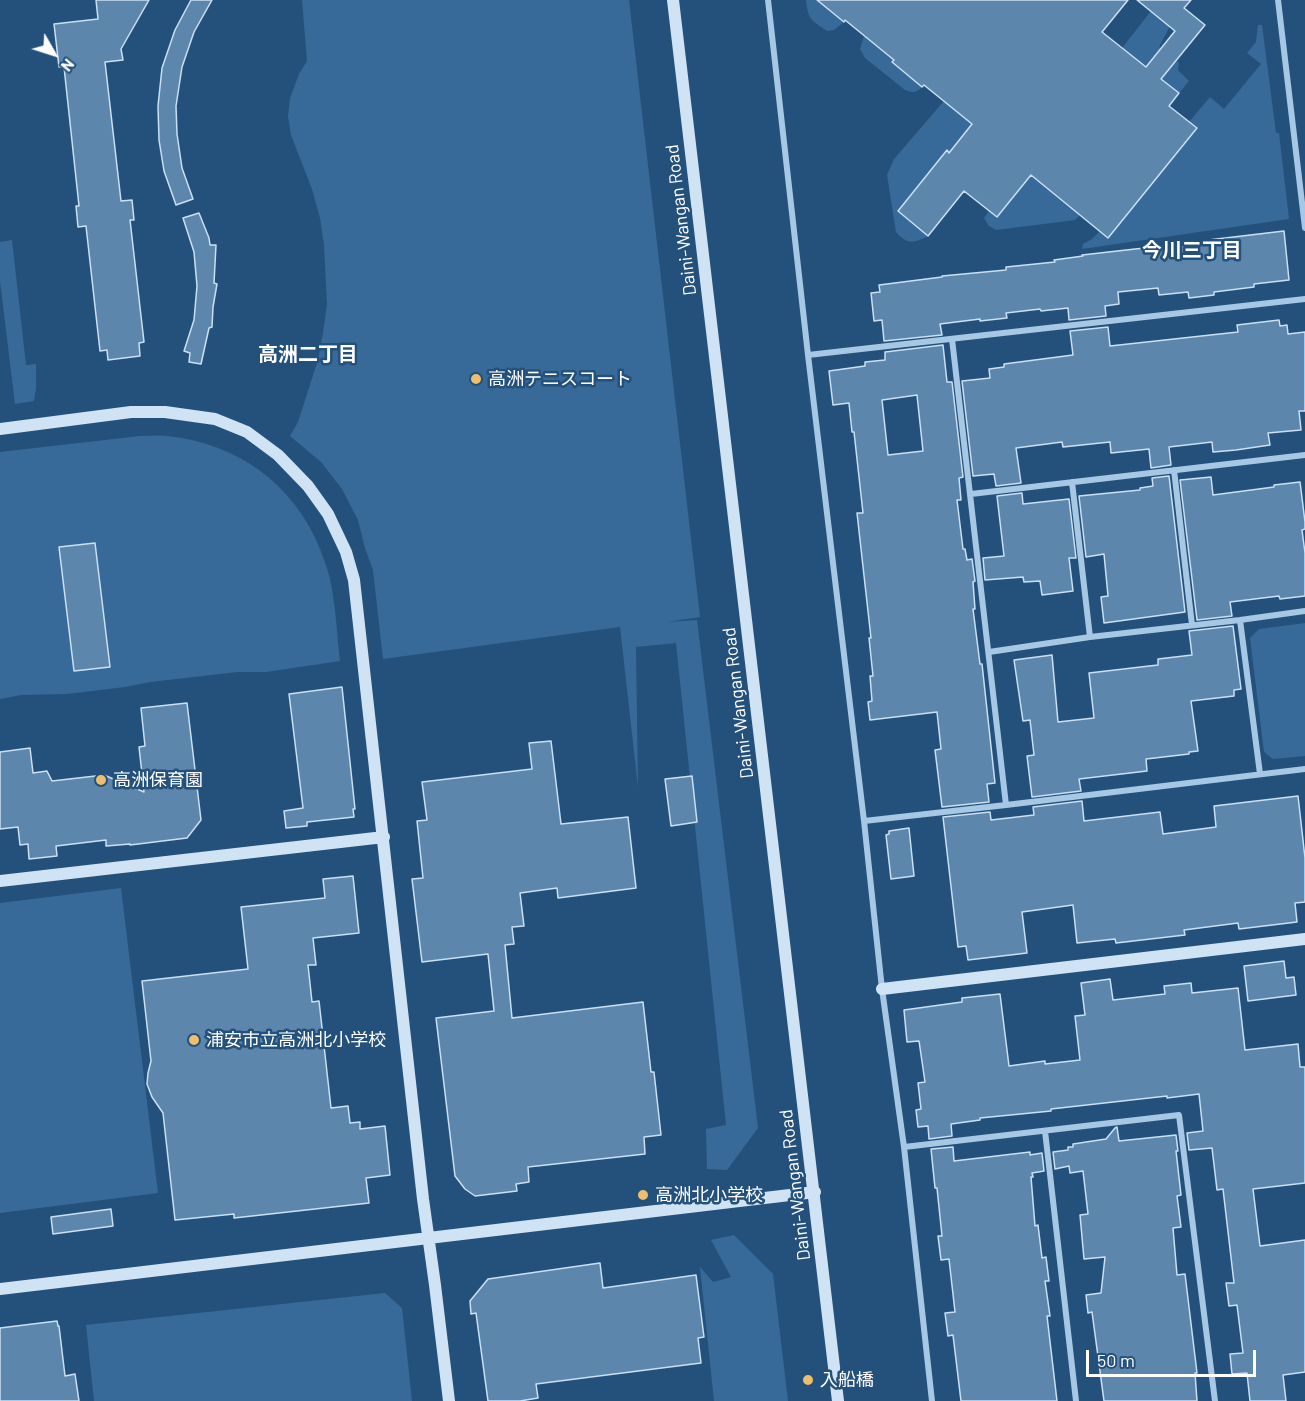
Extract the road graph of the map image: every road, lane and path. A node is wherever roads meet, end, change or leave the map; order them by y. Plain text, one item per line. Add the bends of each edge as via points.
1 (673, 0) edge
2 (768, 0) edge
3 (1278, 0) edge
4 (1305, 228) edge
5 (1305, 299) edge
6 (952, 339) junction
7 (808, 355) junction
8 (0, 429) edge
9 (1305, 454) edge
10 (1174, 470) junction
11 (1072, 482) junction
12 (971, 494) junction
13 (1305, 611) edge
14 (1240, 620) junction
15 (1192, 625) junction
16 (1090, 637) junction
17 (988, 652) junction
18 (1305, 769) edge
19 (1260, 774) junction
20 (1006, 805) junction
21 (864, 821) junction
22 (384, 837) junction
23 (0, 881) edge
24 (1305, 939) edge
25 (882, 989) junction
26 (1045, 1131) junction
27 (903, 1147) junction
28 (815, 1192) junction
29 (428, 1237) junction
30 (0, 1289) edge
31 (449, 1401) edge
32 (838, 1401) edge
33 (932, 1401) edge
34 (1076, 1401) edge
35 (1215, 1401) edge

1 - 28 street, Daini-Wangan Road
2 - 7 street
3 - 4 street
5 - 6 street
6 - 7 street
6 - 12 street
7 - 21 street
8 - 22 street via 131,412 215,419 247,432 278,455 308,486 328,514 354,580
9 - 10 street
10 - 11 street
10 - 15 street
11 - 12 street
11 - 16 street
12 - 17 street
13 - 14 street
14 - 15 street
14 - 19 street
15 - 16 street
16 - 17 street
17 - 20 street
18 - 19 street
19 - 20 street
20 - 21 street
21 - 25 street
22 - 23 street
22 - 29 street
24 - 25 street
25 - 27 street
26 - 27 street
26 - 34 street
26 - 35 street via 1179,1114
27 - 33 street
28 - 29 street
28 - 32 street, Daini-Wangan Road
29 - 30 street
29 - 31 street

